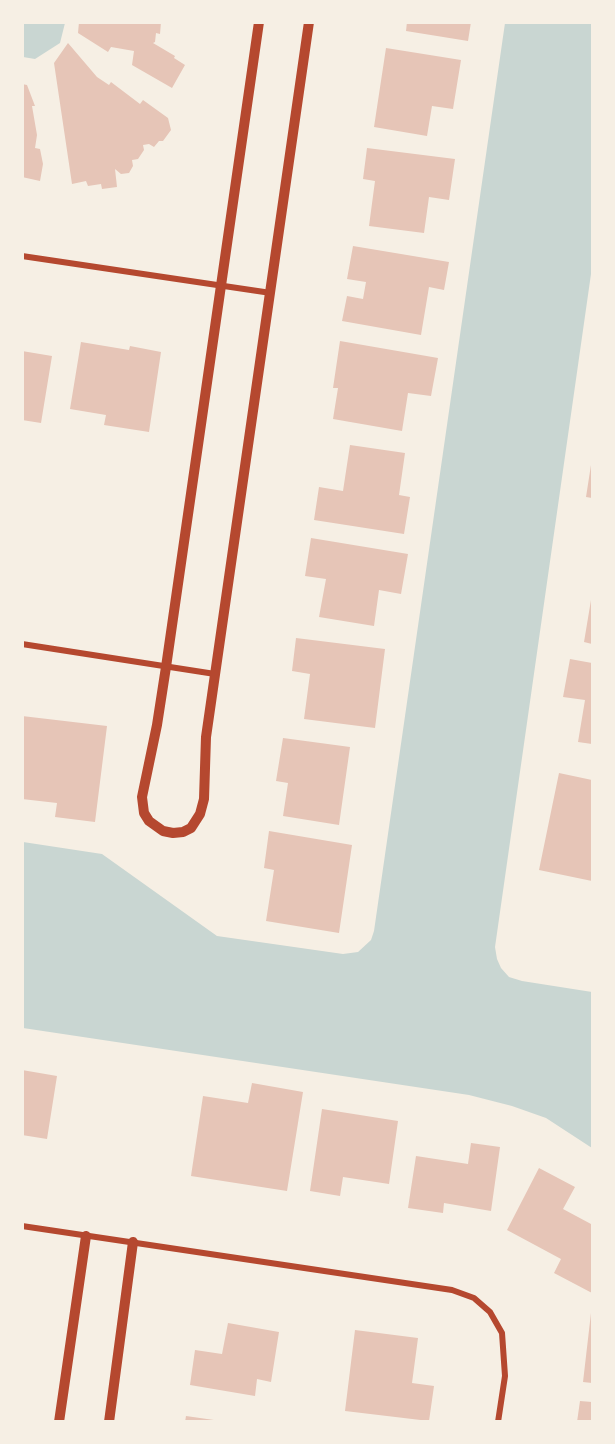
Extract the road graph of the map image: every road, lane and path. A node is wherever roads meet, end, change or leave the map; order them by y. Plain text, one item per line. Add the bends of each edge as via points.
1 (259, 22) edge
2 (309, 22) edge
3 (22, 256) edge
4 (221, 286) junction
5 (271, 293) junction
6 (22, 644) edge
7 (166, 667) junction
8 (215, 674) junction
9 (22, 1226) edge
10 (86, 1236) junction
11 (133, 1242) junction
12 (59, 1422) edge
13 (109, 1422) edge
14 (498, 1422) edge

1 - 4 street
2 - 5 street
3 - 4 street
4 - 5 street
4 - 7 street
5 - 8 street
6 - 7 street
7 - 8 street
7 - 8 street via 142,797 149,820 163,831 173,833 191,828 202,807
9 - 10 street
10 - 11 street
10 - 12 street
11 - 13 street
11 - 14 street via 452,1290 474,1298 490,1312 502,1333 505,1376

